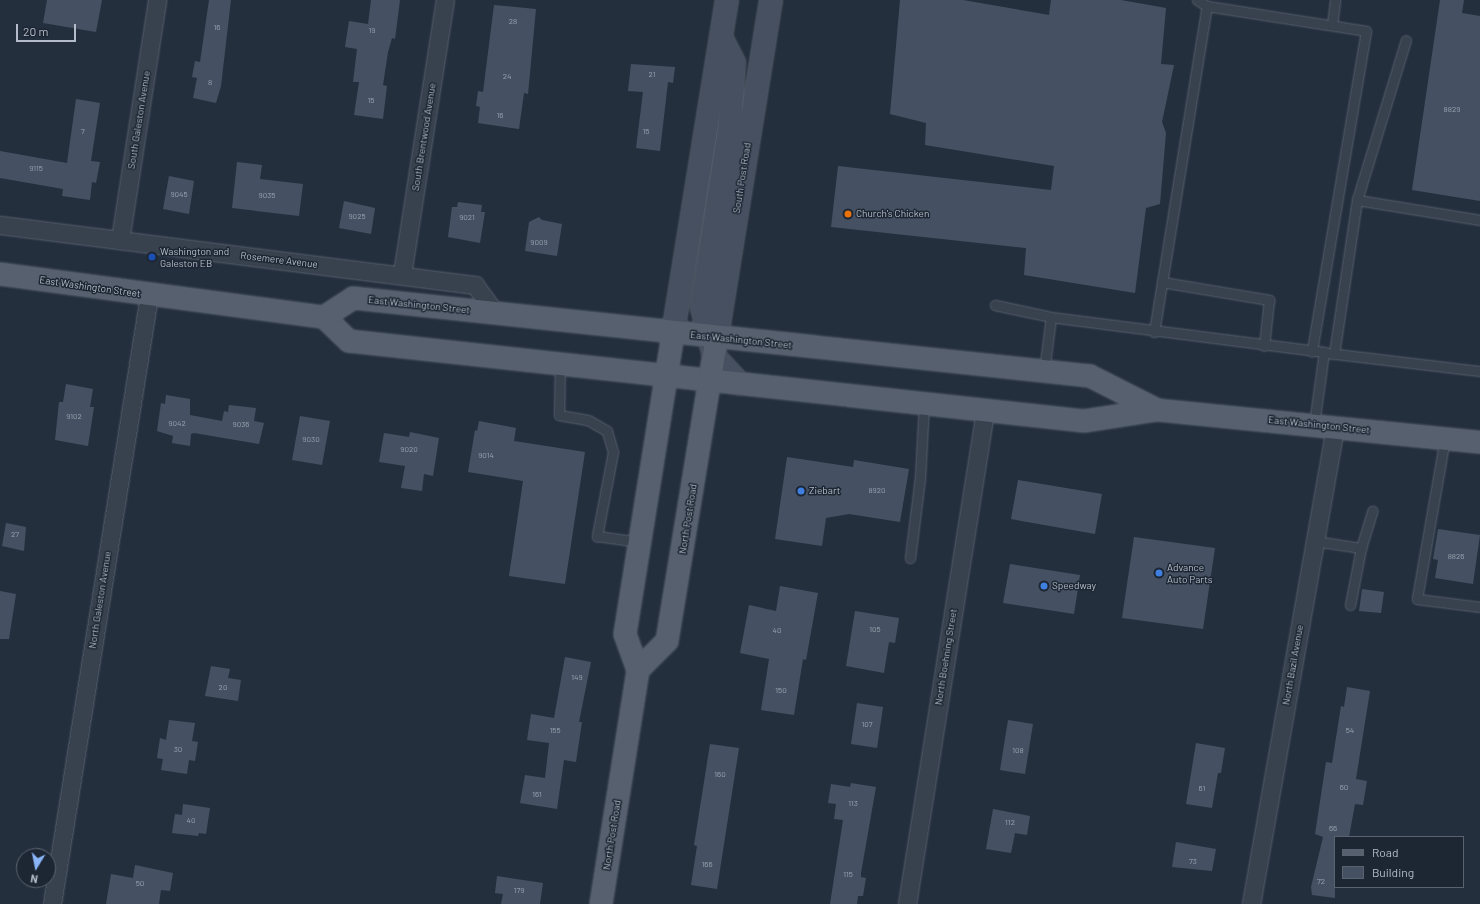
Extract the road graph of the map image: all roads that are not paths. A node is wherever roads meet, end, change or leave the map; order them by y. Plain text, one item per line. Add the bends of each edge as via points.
1 (157, 0) edge
2 (445, 0) edge
3 (727, 0) edge
4 (771, 0) edge
5 (1197, 0) edge
6 (1335, 0) edge
7 (1207, 6) junction
8 (1332, 25) junction
9 (721, 37) junction
10 (1406, 40) dead end
11 (1357, 200) junction
12 (1480, 220) edge
13 (0, 224) edge
14 (120, 240) junction
15 (0, 274) edge
16 (402, 274) junction
17 (1162, 282) junction
18 (149, 296) junction
19 (995, 305) dead end
20 (495, 313) junction
21 (324, 317) junction
22 (1051, 317) junction
23 (673, 332) junction
24 (1154, 332) junction
25 (713, 343) junction
26 (1264, 346) junction
27 (1312, 351) junction
28 (1324, 352) junction
29 (1334, 354) junction
30 (560, 364) junction
31 (1044, 371) junction
32 (1480, 371) edge
33 (666, 376) junction
34 (711, 381) junction
35 (740, 384) junction
36 (924, 404) junction
37 (1157, 410) junction
38 (985, 411) junction
39 (1325, 425) junction
40 (1445, 438) junction
41 (1480, 442) edge
42 (1372, 511) dead end
43 (1315, 541) junction
44 (639, 542) junction
45 (1361, 548) junction
46 (910, 558) dead end
47 (1350, 605) dead end
48 (1480, 607) edge
49 (638, 670) junction
50 (52, 904) edge
51 (601, 904) edge
52 (907, 904) edge
53 (1251, 904) edge

1 - 14 street, South Galeston Avenue
2 - 16 street, South Brentwood Avenue
3 - 9 main road
4 - 25 main road, South Post Road
5 - 7 lane
6 - 8 lane
7 - 8 lane
7 - 17 lane
8 - 27 lane via 1366,31
9 - 23 main road
9 - 25 main road via 734,63 730,124 702,308
10 - 11 lane
11 - 12 lane
11 - 29 lane
13 - 14 street, Rosemere Avenue
14 - 16 street, Rosemere Avenue
15 - 18 main road, East Washington Street
16 - 20 street, Rosemere Avenue via 475,285
17 - 24 lane
17 - 26 lane via 1269,300
18 - 21 main road, East Washington Street
18 - 50 street, North Galeston Avenue
19 - 22 lane
20 - 21 main road, East Washington Street via 353,298
20 - 23 main road, East Washington Street
21 - 30 main road, East Washington Street via 349,341
22 - 24 lane
22 - 31 lane
23 - 25 main road, East Washington Street
23 - 33 main road, North Post Road
24 - 26 lane
25 - 31 main road, East Washington Street
25 - 34 main road, North Post Road
25 - 35 main road
26 - 27 lane
27 - 28 lane
28 - 29 lane
28 - 39 lane
29 - 32 lane
30 - 33 main road, East Washington Street
30 - 44 lane via 559,415 588,420 607,431 613,452 597,536
31 - 37 main road, East Washington Street via 1090,376
33 - 34 main road, East Washington Street
33 - 44 main road, North Post Road
34 - 35 main road, East Washington Street
34 - 49 main road, North Post Road via 667,641
35 - 36 main road, East Washington Street
36 - 38 main road, East Washington Street
36 - 46 lane via 920,478
37 - 38 main road, East Washington Street via 1084,422
37 - 39 main road, East Washington Street
38 - 52 street, North Boehning Street
39 - 40 main road, East Washington Street
39 - 43 street, North Bazil Avenue
40 - 41 main road, East Washington Street
40 - 48 lane via 1417,599
42 - 45 lane
43 - 45 lane
43 - 53 street, North Bazil Avenue
44 - 49 main road, North Post Road via 625,634
45 - 47 lane
49 - 51 main road, North Post Road

